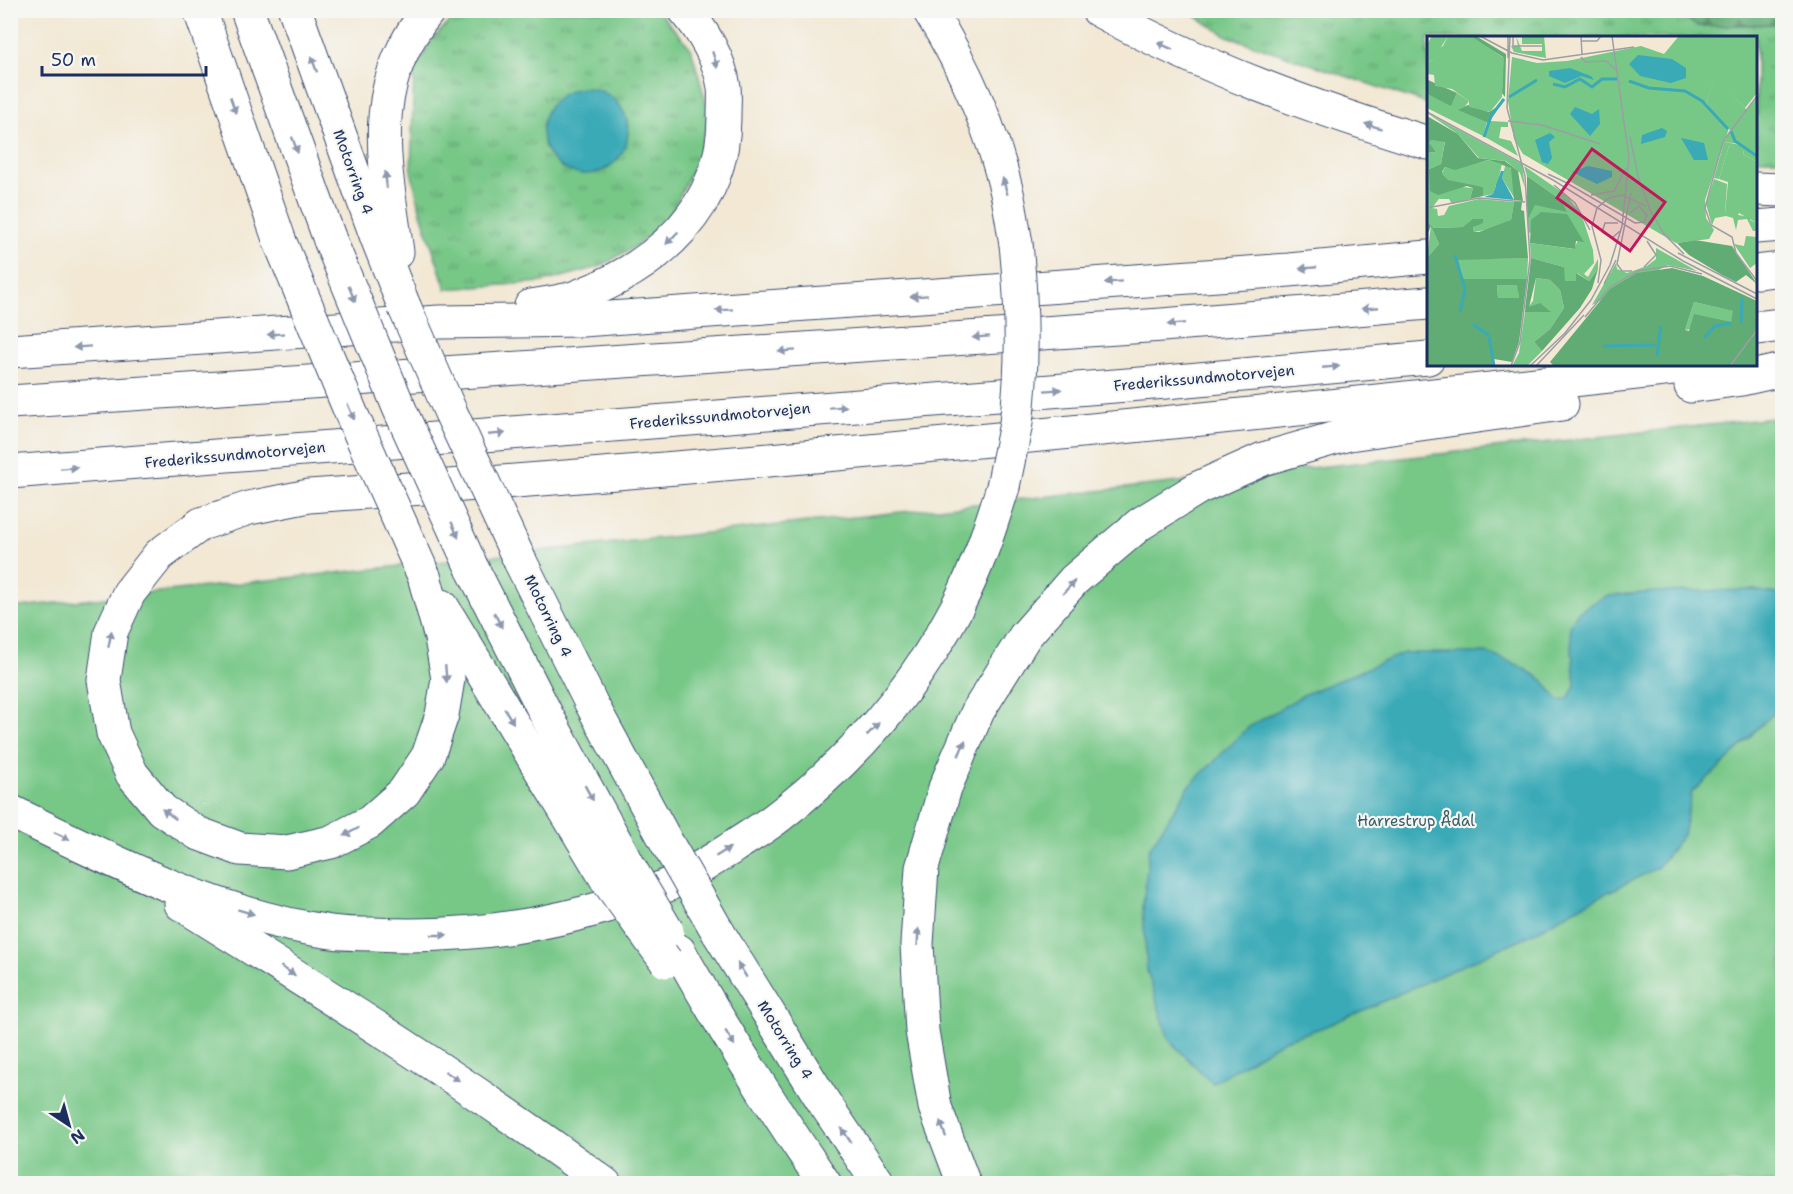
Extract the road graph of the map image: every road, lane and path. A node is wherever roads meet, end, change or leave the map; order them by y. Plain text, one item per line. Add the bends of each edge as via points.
1 (200, 10) edge
2 (247, 10) edge
3 (295, 10) edge
4 (429, 10) edge
5 (685, 10) edge
6 (929, 10) edge
7 (1098, 10) edge
8 (1427, 143) edge
9 (1757, 189) edge
10 (1782, 190) edge
11 (1782, 225) edge
12 (1757, 227) edge
13 (386, 238) junction
14 (1427, 257) edge
15 (1782, 269) edge
16 (1757, 272) edge
17 (1427, 303) edge
18 (440, 322) junction
19 (1782, 325) edge
20 (1757, 328) edge
21 (10, 351) edge
22 (1427, 358) edge
23 (1782, 359) edge
24 (1757, 361) edge
25 (1700, 366) edge
26 (1782, 370) edge
27 (10, 402) edge
28 (10, 472) edge
29 (424, 576) junction
30 (10, 811) edge
31 (113, 862) junction
32 (619, 875) junction
33 (605, 1184) edge
34 (825, 1184) edge
35 (879, 1184) edge
36 (964, 1184) edge

1 -> 29 highway, bridge via 280,242
2 -> 32 highway, bridge via 330,240 400,410
13 -> 3 highway, Motorring 4
13 -> 4 highway via 383,130 388,90 413,29
5 -> 18 highway via 711,49 724,87 724,138 717,171 700,206 669,242 621,277 574,297
31 -> 6 highway, bridge via 213,902 332,932 451,936 529,927 666,886 721,854 778,818 831,773 881,721 926,660 958,606 984,547 1003,487 1016,423 1022,301 1007,193 986,124 951,46
8 -> 7 highway via 1335,114 1218,69 1151,40
9 - 10 highway
11 - 12 highway
35 -> 13 highway, Motorring 4, bridge via 718,932 591,703 451,413 404,306
14 -> 18 highway via 594,319
15 - 16 highway
17 -> 27 highway via 1162,325
18 -> 21 highway
19 - 20 highway
28 -> 22 highway, Frederikssundmotorvejen
23 - 24 highway
29 -> 25 highway via 448,679 441,715 429,756 404,792 370,822 331,842 287,852 240,849 197,834 162,810 132,774 113,733 104,680 111,632 129,593 159,555 201,525 249,508 309,496 965,443
36 -> 26 highway via 935,1107 922,1031 917,944 922,868 945,788 978,711 1025,636 1074,580 1140,524 1198,488 1263,459 1349,434 1742,379
29 -> 32 highway
30 -> 31 highway
31 -> 33 highway via 462,1082
32 -> 34 highway, bridge via 710,1006

